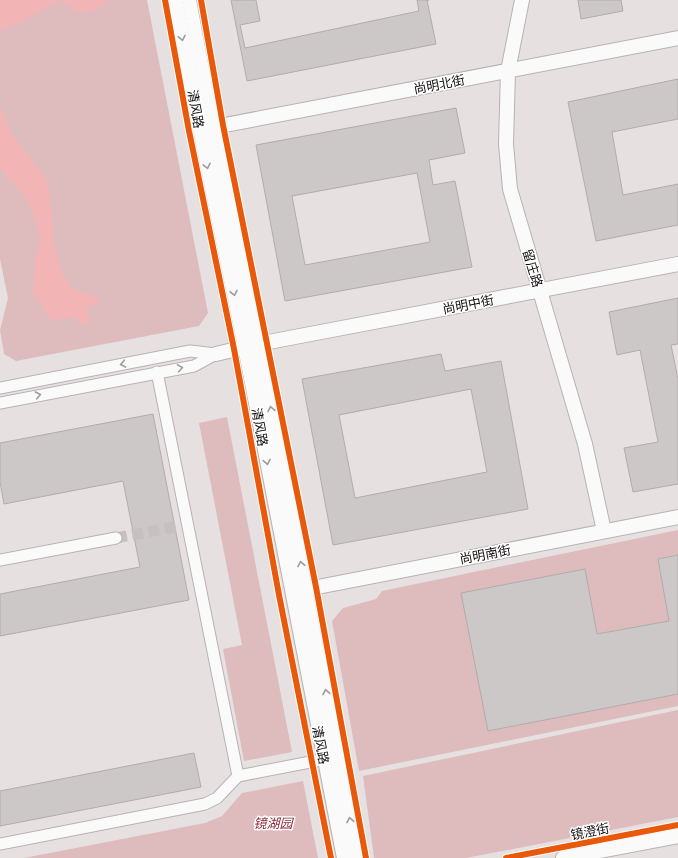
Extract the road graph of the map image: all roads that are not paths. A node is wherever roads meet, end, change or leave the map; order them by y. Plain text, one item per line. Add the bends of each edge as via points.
1 (175, 0) edge
2 (189, 0) edge
3 (522, 0) edge
4 (678, 38) edge
5 (508, 71) junction
6 (206, 129) junction
7 (678, 264) edge
8 (540, 290) junction
9 (252, 345) junction
10 (216, 354) junction
11 (157, 372) junction
12 (0, 388) edge
13 (1, 403) edge
14 (678, 517) edge
15 (604, 531) junction
16 (116, 538) tunnel mouth
17 (0, 560) edge
18 (299, 590) junction
19 (331, 758) junction
20 (238, 776) junction
21 (678, 836) edge
22 (0, 844) edge
23 (344, 858) edge
24 (357, 858) edge
25 (563, 858) edge

1 -> 6 street, 清风路
2 - 6 street, 清风路
3 - 5 street, 留庄路
4 - 5 street, 尚明北街
5 - 6 street, 尚明北街
5 - 8 street, 留庄路 via 506,144 510,189
6 - 9 street, 清风路
7 - 8 street, 尚明中街
8 - 9 street, 尚明中街
8 - 15 street, 留庄路 via 585,444
9 - 10 street, 尚明中街
9 - 18 street, 清风路
11 -> 10 street via 194,366
10 -> 12 street via 190,351
13 -> 11 street
11 - 20 street via 183,525
12 - 13 street
14 - 15 street, 尚明南街
15 - 18 street, 尚明南街
16 - 17 street
18 - 19 street, 清风路
19 - 20 street
19 - 23 street, 清风路
24 -> 19 street, 清风路
20 - 22 street via 217,798 205,804
21 - 25 street, 镜澄街

